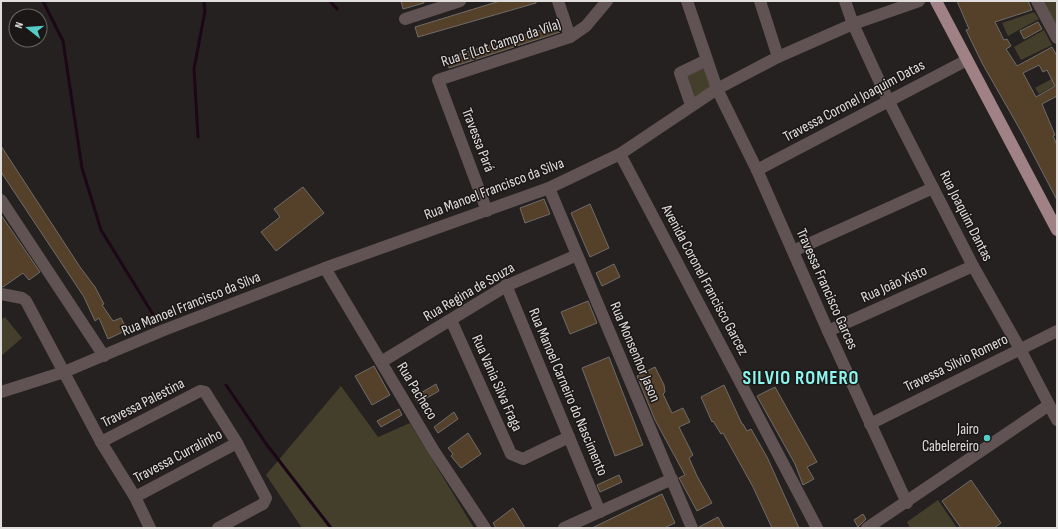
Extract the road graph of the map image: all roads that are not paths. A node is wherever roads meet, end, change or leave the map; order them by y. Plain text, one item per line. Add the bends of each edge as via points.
1 (460, 1) edge
2 (558, 1) edge
3 (607, 1) edge
4 (687, 1) edge
5 (760, 1) edge
6 (845, 1) edge
7 (919, 1) edge
8 (936, 1) edge
9 (1037, 1) edge
10 (405, 19) dead end
11 (854, 24) junction
12 (570, 38) junction
13 (1057, 38) edge
14 (778, 57) junction
15 (707, 60) junction
16 (967, 60) junction
17 (438, 80) joint
18 (717, 89) junction
19 (888, 100) junction
20 (691, 105) junction
21 (620, 154) junction
22 (757, 170) junction
23 (549, 188) junction
24 (933, 188) junction
25 (1, 200) edge
26 (487, 211) junction
27 (1057, 230) edge
28 (792, 251) junction
29 (577, 255) junction
30 (973, 266) junction
31 (325, 268) junction
32 (506, 286) junction
33 (1, 294) edge
34 (451, 320) junction
35 (828, 331) junction
36 (1057, 331) edge
37 (1020, 349) junction
38 (104, 356) junction
39 (381, 362) junction
40 (64, 372) junction
41 (1, 392) edge
42 (1049, 405) junction
43 (1057, 420) edge
44 (870, 424) junction
45 (569, 437) junction
46 (101, 442) junction
47 (237, 444) junction
48 (672, 479) junction
49 (135, 497) junction
50 (906, 503) junction
51 (600, 512) junction
52 (222, 527) edge
53 (150, 528) edge
54 (485, 528) edge
55 (564, 528) edge
56 (692, 528) edge
57 (817, 528) edge
58 (867, 528) edge

1 - 10 street
2 - 12 street
3 - 12 street, Rua E (Lot Campo da Vila) via 586,26
4 - 15 street, Travessa Francisco Garces
5 - 14 street
6 - 11 street, Rua Joaquim Dantas
7 - 11 street, Rua Manoel Francisco da Silva
8 - 16 main road
9 - 13 street
11 - 14 street, Rua Manoel Francisco da Silva
11 - 19 street, Rua Joaquim Dantas
12 - 17 street, Rua E (Lot Campo da Vila)
14 - 18 street, Rua Manoel Francisco da Silva
15 - 18 street, Travessa Francisco Garces
15 - 20 street via 680,73
16 - 19 street, Travessa Coronel Joaquim Datas
16 - 27 main road
17 - 26 street, Travessa Pará
18 - 20 street, Rua Manoel Francisco da Silva
18 - 22 street, Travessa Francisco Garces
19 - 22 street, Travessa Coronel Joaquim Datas
19 - 24 street, Rua Joaquim Dantas
20 - 21 street, Rua Manoel Francisco da Silva
21 - 23 street, Rua Manoel Francisco da Silva
21 - 57 street, Avenida Coronel Francisco Garcez
22 - 28 street, Travessa Francisco Garces
23 - 26 street, Rua Manoel Francisco da Silva
23 - 29 street, Rua Monsenhor Jason
24 - 28 street
24 - 30 street, Rua Joaquim Dantas
25 - 38 street
26 - 31 street, Rua Manoel Francisco da Silva
28 - 35 street, Travessa Francisco Garces
29 - 32 street, Rua Regina de Souza
29 - 48 street, Rua Monsenhor Jason
30 - 35 street, Rua João Xisto
30 - 37 street, Rua Joaquim Dantas
31 - 38 street, Rua Manoel Francisco da Silva
31 - 39 street, Rua Pacheco
32 - 34 street, Rua Regina de Souza
32 - 45 street, Rua Manoel Carneiro do Nascimento
33 - 40 street via 26,301
34 - 39 street, Rua Regina de Souza
34 - 45 street, Rua Vania Silva Fraga via 511,454 523,459
35 - 44 street, Travessa Francisco Garces
36 - 37 street, Travessa Silvio Romero
37 - 42 street, Rua Joaquim Dantas
37 - 44 street, Travessa Silvio Romero
38 - 40 street, Rua Manoel Francisco da Silva
39 - 54 street, Rua Pacheco via 434,451
40 - 41 street, Rua Manoel Francisco da Silva
40 - 46 street
42 - 43 street, Rua Joaquim Dantas
42 - 50 street
44 - 50 street, Travessa Francisco Garces
45 - 51 street, Rua Manoel Carneiro do Nascimento
46 - 47 street, Travessa Palestina via 200,391 205,392
46 - 49 street
47 - 49 street, Travessa Curralinho
47 - 52 street via 266,498 263,504
48 - 51 street
48 - 56 street, Rua Monsenhor Jason
49 - 53 street
50 - 58 street
51 - 55 street

